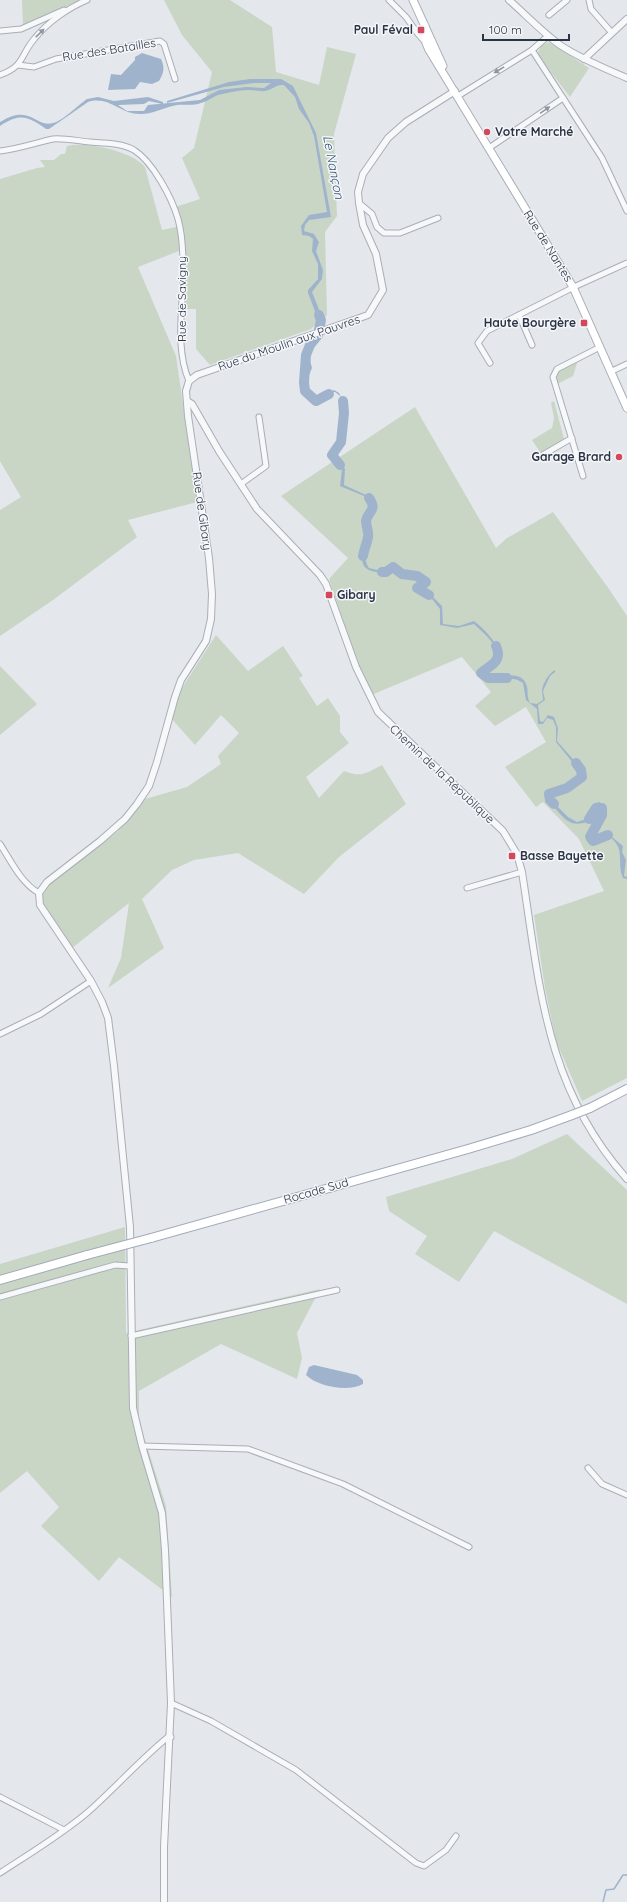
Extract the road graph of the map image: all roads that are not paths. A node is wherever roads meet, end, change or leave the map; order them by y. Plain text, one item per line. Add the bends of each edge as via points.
1 (87, 0) edge
2 (389, 0) edge
3 (413, 0) edge
4 (509, 0) edge
5 (567, 0) edge
6 (589, 0) edge
7 (75, 5) junction
8 (549, 15) dead end
9 (627, 19) edge
10 (425, 26) junction
11 (0, 31) edge
12 (612, 33) junction
13 (548, 36) junction
14 (426, 43) junction
15 (532, 50) junction
16 (584, 59) junction
17 (18, 65) junction
18 (0, 74) edge
19 (627, 78) edge
20 (175, 79) dead end
21 (457, 93) junction
22 (563, 98) junction
23 (489, 148) junction
24 (0, 151) edge
25 (359, 203) junction
26 (625, 203) edge
27 (627, 211) edge
28 (438, 218) dead end
29 (627, 263) edge
30 (574, 287) junction
31 (519, 315) junction
32 (532, 345) dead end
33 (600, 347) junction
34 (490, 363) dead end
35 (627, 364) edge
36 (610, 372) junction
37 (189, 381) junction
38 (187, 401) junction
39 (627, 408) edge
40 (259, 417) dead end
41 (572, 438) junction
42 (541, 456) dead end
43 (583, 476) dead end
44 (241, 484) junction
45 (0, 844) edge
46 (522, 872) junction
47 (467, 888) dead end
48 (39, 893) junction
49 (91, 981) junction
50 (0, 1034) edge
51 (627, 1089) edge
52 (627, 1179) edge
53 (130, 1266) junction
54 (0, 1280) edge
55 (337, 1290) dead end
56 (0, 1297) edge
57 (131, 1336) junction
58 (142, 1446) junction
59 (588, 1468) dead end
60 (627, 1495) edge
61 (469, 1547) dead end
62 (171, 1703) junction
63 (171, 1737) junction
64 (0, 1797) edge
65 (64, 1830) junction
66 (456, 1836) dead end
67 (0, 1873) edge
68 (164, 1902) edge

1 - 7 street
2 - 14 street
3 - 10 main road, Rue de Nantes
4 - 13 street
5 - 8 street
6 - 12 street via 591,9
7 - 11 street via 21,28
17 -> 7 street via 34,38
9 - 12 street
10 - 14 main road, Rue de Nantes
10 - 21 main road, Rue de Nantes
12 - 16 street
13 - 15 street
13 - 16 street
14 - 21 main road, Rue de Nantes
15 -> 21 street
15 - 22 street
16 - 19 street
17 - 18 street via 11,71
17 - 20 street, Rue des Batailles via 34,66 56,59 160,41 164,44
21 - 23 main road, Rue de Nantes
21 - 25 street, Rue du Moulin aux Pauvres via 406,122 388,138 362,174 358,192
23 -> 22 street
22 - 26 street via 602,158
23 - 30 main road, Rue de Nantes
24 - 37 street, Rue de Savigny via 55,139 102,143 134,150 150,165 165,189 178,219 183,267 180,328 183,367
25 - 28 street via 372,214 377,227 384,233 400,233
25 - 37 street, Rue du Moulin aux Pauvres via 363,226 376,254 382,290 368,315 198,375
26 - 27 street
29 - 30 street
30 - 31 street
30 - 33 main road, Rue de Nantes
31 - 32 street
31 - 34 street via 487,332 478,343
33 - 36 main road, Rue de Nantes
33 - 41 street via 557,369 553,377
35 - 36 street
36 - 39 main road, Rue de Nantes
37 - 38 street, Rue de Gibary
38 - 44 street, Chemin de la République via 192,404
38 - 48 street, Rue de Gibary via 211,580 211,620 206,640 181,680 174,697 158,762 149,786 137,804 110,832 47,882
40 - 44 street via 266,466
41 - 42 street
41 - 43 street
44 - 46 street, Chemin de la République via 257,509 326,584 356,667 378,712 503,831 517,854
45 - 48 street via 20,876
46 - 47 street
46 - 52 street, Chemin de la République via 544,1012 555,1054 575,1103 604,1150
48 - 49 street via 40,905
49 - 50 street via 41,1014
49 - 53 street via 108,1018 127,1184
51 - 54 main road, Rocade Sud, bridge via 590,1108 531,1130
53 - 56 street via 115,1266
53 - 57 street
55 - 57 street
57 - 58 street via 134,1408
58 - 61 street via 248,1449 343,1484
58 - 62 street via 162,1513
59 - 60 street via 602,1484
62 - 63 street
62 - 66 street via 211,1721 296,1770 416,1863 424,1866 446,1850
63 - 65 street via 152,1750 92,1808
63 - 68 street via 164,1848
64 - 65 street
65 - 67 street

